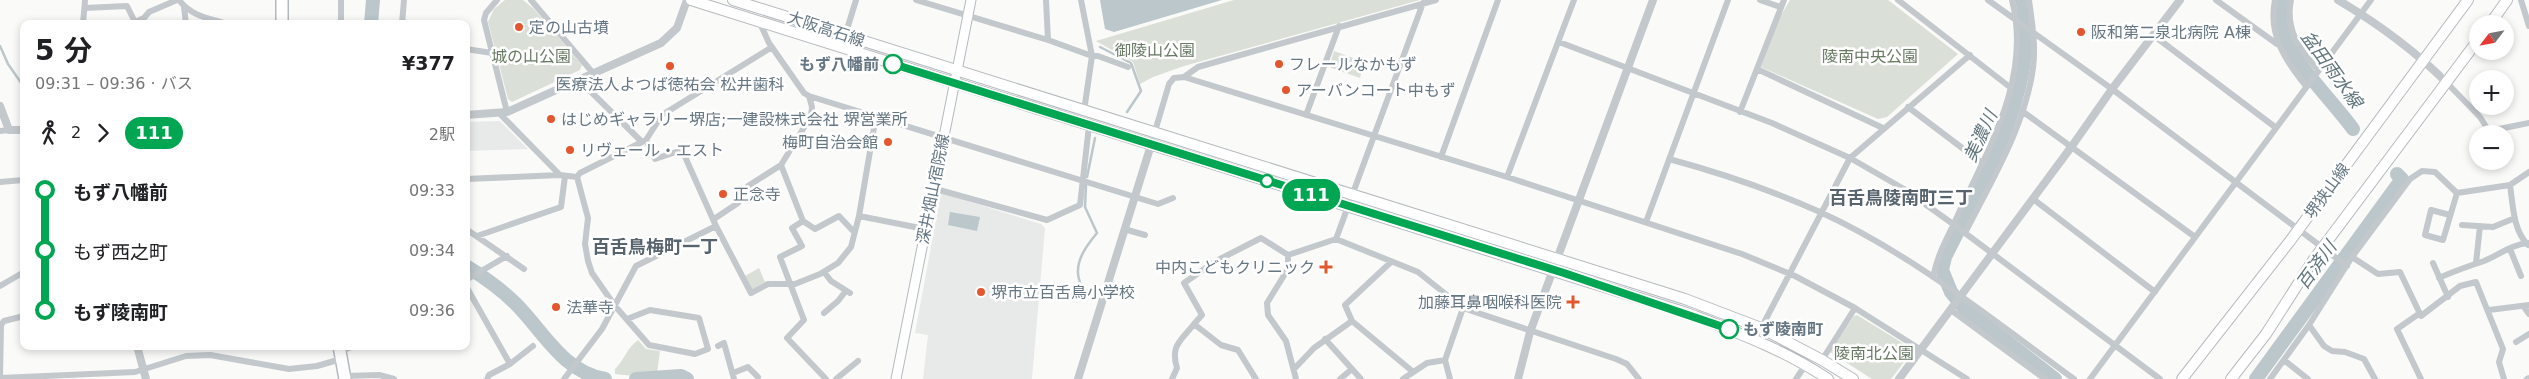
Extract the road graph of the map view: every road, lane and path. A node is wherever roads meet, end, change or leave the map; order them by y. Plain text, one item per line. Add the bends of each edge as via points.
1 (85, 0) edge
2 (178, 0) edge
3 (282, 0) edge
4 (341, 0) edge
5 (404, 0) edge
6 (497, 0) edge
7 (531, 0) edge
8 (687, 0) edge
9 (691, 0) edge
10 (733, 0) edge
11 (856, 0) edge
12 (916, 0) edge
13 (971, 0) edge
14 (1046, 0) edge
15 (1081, 0) edge
16 (1436, 0) edge
17 (1498, 0) edge
18 (1574, 0) edge
19 (1653, 0) edge
20 (1728, 0) edge
21 (1760, 0) edge
22 (1784, 0) edge
23 (1898, 0) edge
24 (1988, 0) edge
25 (2012, 0) edge
26 (2029, 0) edge
27 (2180, 0) edge
28 (2216, 0) edge
29 (2275, 0) edge
30 (2291, 0) edge
31 (2338, 0) edge
32 (2371, 0) edge
33 (2468, 0) edge
34 (2507, 0) edge
35 (2521, 0) edge
36 (538, 3) edge
37 (1423, 3) junction
38 (1780, 7) junction
39 (85, 8) junction
40 (184, 8) junction
41 (2360, 13) junction
42 (2496, 15) edge
43 (968, 17) junction
44 (84, 20) edge
45 (134, 20) edge
46 (140, 20) edge
47 (186, 20) edge
48 (214, 20) edge
49 (282, 20) edge
50 (340, 20) edge
51 (402, 20) edge
52 (759, 21) junction
53 (2017, 22) junction
54 (1339, 26) junction
55 (2529, 26) edge
56 (2031, 32) junction
57 (2153, 35) junction
58 (845, 36) junction
59 (1048, 40) junction
60 (1559, 42) junction
61 (2278, 44) junction
62 (772, 47) junction
63 (470, 50) edge
64 (2469, 52) edge
65 (492, 53) junction
66 (1970, 55) junction
67 (1092, 56) junction
68 (2424, 60) junction
69 (1128, 67) dead end
70 (1628, 68) junction
71 (1756, 69) junction
72 (956, 70) junction
73 (2317, 72) junction
74 (593, 73) junction
75 (1184, 77) junction
76 (579, 80) junction
77 (2446, 82) junction
78 (954, 84) junction
79 (2307, 85) junction
80 (2011, 88) junction
81 (2112, 89) junction
82 (1694, 94) junction
83 (809, 96) junction
84 (0, 106) edge
85 (1908, 107) junction
86 (1084, 110) junction
87 (2022, 111) junction
88 (1740, 112) junction
89 (503, 113) junction
90 (470, 115) edge
91 (1306, 115) junction
92 (876, 116) junction
93 (2529, 123) edge
94 (1089, 126) junction
95 (2275, 127) junction
96 (1884, 128) junction
97 (9, 130) junction
98 (20, 130) edge
99 (0, 131) edge
100 (1154, 132) junction
101 (1375, 136) junction
102 (943, 137) junction
103 (644, 141) junction
104 (1151, 145) junction
105 (2072, 146) junction
106 (1440, 157) junction
107 (1850, 158) junction
108 (1669, 159) junction
109 (1982, 163) junction
110 (781, 165) junction
111 (2529, 172) edge
112 (563, 176) junction
113 (577, 177) junction
114 (1507, 178) junction
115 (20, 180) edge
116 (470, 180) edge
117 (1082, 180) junction
118 (0, 182) edge
119 (2235, 183) junction
120 (2510, 185) junction
121 (932, 188) junction
122 (2457, 193) junction
123 (1353, 195) junction
124 (1134, 197) junction
125 (1173, 198) dead end
126 (2033, 199) junction
127 (1578, 200) junction
128 (1348, 206) junction
129 (1821, 213) junction
130 (2450, 215) junction
131 (859, 216) junction
132 (2515, 218) junction
133 (804, 221) junction
134 (715, 222) junction
135 (1646, 222) junction
136 (1953, 224) junction
137 (2462, 225) dead end
138 (2480, 226) junction
139 (1124, 228) junction
140 (925, 229) junction
141 (2298, 230) junction
142 (470, 232) edge
143 (854, 232) junction
144 (1965, 233) junction
145 (477, 236) junction
146 (1145, 236) dead end
147 (2195, 237) junction
148 (1336, 239) junction
149 (2528, 244) edge
150 (2323, 247) junction
151 (2510, 249) junction
152 (1992, 254) junction
153 (1288, 255) junction
154 (507, 256) junction
155 (2352, 257) junction
156 (1556, 259) junction
157 (1391, 262) junction
158 (2433, 263) dead end
159 (2476, 263) junction
160 (2345, 264) junction
161 (524, 269) dead end
162 (1552, 270) junction
163 (824, 272) junction
164 (1788, 272) junction
165 (20, 274) edge
166 (2521, 276) dead end
167 (1933, 277) junction
168 (470, 278) edge
169 (2439, 278) junction
170 (789, 283) junction
171 (0, 286) edge
172 (2155, 292) junction
173 (470, 293) edge
174 (1961, 296) junction
175 (2448, 297) junction
176 (615, 306) junction
177 (2526, 306) edge
178 (1464, 308) junction
179 (1856, 308) junction
180 (1951, 310) junction
181 (2488, 310) junction
182 (824, 313) dead end
183 (2420, 313) junction
184 (2529, 314) edge
185 (20, 317) edge
186 (627, 319) junction
187 (1352, 321) junction
188 (1194, 324) junction
189 (2309, 325) junction
190 (1761, 328) junction
191 (1530, 332) junction
192 (2529, 334) edge
193 (1325, 339) junction
194 (1755, 340) junction
195 (2516, 342) dead end
196 (533, 346) dead end
197 (718, 346) dead end
198 (2115, 346) junction
199 (1921, 349) junction
200 (138, 350) edge
201 (340, 352) edge
202 (1445, 360) junction
203 (1822, 360) junction
204 (2284, 360) junction
205 (858, 362) dead end
206 (510, 364) junction
207 (1806, 364) junction
208 (1295, 368) junction
209 (1352, 369) junction
210 (143, 370) junction
211 (1412, 371) junction
212 (734, 376) edge
213 (758, 377) dead end
214 (0, 378) edge
215 (48, 378) edge
216 (345, 378) edge
217 (146, 379) edge
218 (394, 379) edge
219 (487, 379) edge
220 (564, 379) edge
221 (826, 379) edge
222 (836, 379) edge
223 (896, 379) edge
224 (1078, 379) edge
225 (1172, 379) edge
226 (1256, 379) edge
227 (1296, 379) edge
228 (1340, 379) edge
229 (1361, 379) edge
230 (1403, 379) edge
231 (1450, 379) edge
232 (1518, 379) edge
233 (1639, 379) edge
234 (1796, 379) edge
235 (1828, 379) edge
236 (1853, 379) edge
237 (1899, 379) edge
238 (1967, 379) edge
239 (2046, 379) edge
240 (2074, 379) edge
241 (2090, 379) edge
242 (2160, 379) edge
243 (2182, 379) edge
244 (2231, 379) edge
245 (2270, 379) edge
246 (2308, 379) edge
247 (2375, 379) edge
248 (2421, 379) edge
249 (2504, 379) edge

1 - 39 street
2 - 40 street
2 - 46 street via 149,12
3 - 49 highway
4 - 50 street
5 - 51 street
6 - 65 street via 484,20
7 - 36 street
8 - 74 street via 670,35 654,46
9 - 52 main road, 大阪高石線
10 - 58 main road, 大阪高石線
11 - 58 street
12 - 43 street
13 - 43 main road, 深井畑山宿院線
14 - 59 street
15 - 67 street
16 - 37 street
17 - 106 street
18 - 60 street
19 - 70 street
20 - 82 street
21 - 38 street
22 - 38 street
23 - 66 street
24 - 53 street
25 - 53 street
26 - 56 street
27 - 57 street
28 - 61 street
29 - 61 street via 2273,22
30 - 73 street via 2292,34
31 - 41 street
32 - 41 street
33 - 68 main road, 堺狭山線
34 - 42 main road
35 - 55 street
36 - 74 street
37 - 54 street
37 - 101 street
38 - 71 street
39 - 44 street
39 - 45 street via 128,6
40 - 47 street
40 - 48 street
41 - 68 street
41 - 73 street
43 - 59 street
43 - 72 main road, 深井畑山宿院線
52 - 62 street
52 - 78 main road, 大阪高石線
53 - 56 street
53 - 80 street via 2017,56
54 - 75 street via 1198,67
54 - 91 street
56 - 81 street
56 - 87 street via 2033,67
57 - 81 street
57 - 95 street
58 - 72 main road, 大阪高石線
59 - 67 street
60 - 70 street
60 - 114 street
61 - 79 street via 2288,64
62 - 83 street
62 - 103 street via 662,115
63 - 65 street
64 - 77 main road, 堺狭山線
65 - 89 street
66 - 80 street
66 - 85 street
67 - 69 street
67 - 86 street
68 - 77 street
68 - 141 main road, 堺狭山線
70 - 82 street
70 - 127 street
71 - 88 street
71 - 96 street
72 - 78 main road, 深井畑山宿院線
72 - 86 main road, 大阪高石線
73 - 79 street
74 - 76 street
75 - 91 street
75 - 100 street via 1174,78 1169,84
76 - 89 street
76 - 103 street
77 - 93 street via 2487,128 2494,130
77 - 150 main road, 堺狭山線
78 - 94 main road, 大阪高石線
78 - 102 main road, 深井畑山宿院線
79 - 95 street
80 - 109 street via 2003,118
81 - 105 street
81 - 119 street
82 - 88 street
82 - 108 street
83 - 92 street
83 - 110 street via 811,116
84 - 97 street
85 - 96 street
85 - 109 street
86 - 100 main road, 大阪高石線
87 - 105 street
87 - 144 street
88 - 107 street
89 - 90 street
89 - 112 street
91 - 101 street
92 - 102 street
92 - 131 street
94 - 104 main road, 大阪高石線
94 - 117 street
95 - 119 street
96 - 107 street
97 - 98 street
97 - 99 street
100 - 104 street
100 - 123 main road, 大阪高石線
101 - 106 street
101 - 123 street
102 - 117 street
102 - 121 main road, 深井畑山宿院線
103 - 113 street via 580,172
103 - 134 street via 655,159 682,150
104 - 124 street
104 - 128 main road, 大阪高石線
105 - 126 street
105 - 147 street
106 - 114 street
107 - 129 street
107 - 136 street via 1904,189
108 - 129 street via 1748,183
108 - 135 street
109 - 136 street
110 - 133 street
110 - 134 street via 748,186 738,203
111 - 120 street
112 - 113 street
112 - 116 street
112 - 145 street via 561,207
113 - 176 street via 588,218 585,244 588,261 592,273
114 - 127 street
115 - 118 street
117 - 121 street via 1080,205 1047,220
117 - 124 street
119 - 141 street
119 - 147 street
120 - 122 street
120 - 132 street
121 - 140 main road, 深井畑山宿院線
122 - 130 street
122 - 155 street via 2435,172 2422,171 2410,179
123 - 128 street
123 - 156 main road, 大阪高石線
124 - 125 street via 1158,204
124 - 139 street
126 - 152 street
126 - 172 street
127 - 135 street
127 - 156 street
128 - 148 street
128 - 162 main road, 大阪高石線
129 - 164 street
129 - 167 street
130 - 130 street via 2431,210 2425,235 2443,240
131 - 140 street
131 - 143 street
132 - 138 street via 2493,227
132 - 149 street
133 - 143 street via 815,229 839,216
133 - 170 street via 792,228 802,246 780,257
134 - 170 street via 751,293 768,284
134 - 176 street via 636,266
135 - 164 street
136 - 144 street
136 - 167 street via 1939,250
137 - 138 street
138 - 159 street
139 - 146 street
139 - 224 street
140 - 223 main road, 深井畑山宿院線
141 - 150 street
141 - 243 main road, 堺狭山線
142 - 145 street
143 - 163 street via 851,247 838,263
144 - 152 street
145 - 154 street
147 - 172 street
148 - 153 street
148 - 157 street
149 - 151 street
150 - 160 street
150 - 244 main road, 堺狭山線 via 2266,334
151 - 159 street
151 - 166 street
152 - 174 street
152 - 198 street
153 - 188 street via 1261,238 1190,278 1184,283 1202,315
153 - 208 street via 1288,269 1268,303 1268,315 1286,341
154 - 161 street
154 - 168 street
155 - 160 street
155 - 183 street via 2378,274 2400,272
156 - 162 street
156 - 190 main road, 大阪高石線 via 1685,299
157 - 178 street via 1418,272
157 - 187 street via 1345,305
158 - 169 street
159 - 169 street
160 - 189 street
162 - 191 street
162 - 194 main road, 大阪高石線 via 1688,314
163 - 170 street
163 - 182 street via 848,292
164 - 179 street
164 - 190 street
165 - 171 street
167 - 174 street
169 - 175 street
170 - 221 street via 804,320 787,338
172 - 198 street
173 - 206 street
174 - 180 street
174 - 240 street
175 - 181 street via 2466,283 2476,282
175 - 183 street via 2421,316
176 - 186 street
176 - 220 street
177 - 181 street
177 - 184 street
178 - 191 street
178 - 202 street
179 - 199 street
179 - 203 street
180 - 199 street
180 - 239 street
181 - 249 street via 2503,349 2500,362
183 - 248 street via 2396,329
185 - 214 street via 4,321 1,325
186 - 186 street via 650,310 699,318 708,350 695,354 649,345
187 - 193 street
187 - 211 street
188 - 225 street via 1174,349 1177,368
188 - 226 street via 1221,345 1238,350
189 - 204 street
189 - 247 street via 2324,346 2332,351 2364,359
190 - 194 street
190 - 203 main road, 大阪高石線
191 - 232 street
191 - 233 street via 1616,359 1627,364
192 - 195 street
193 - 208 street
193 - 209 street
194 - 207 main road, 大阪高石線
196 - 206 street
197 - 212 street via 724,343
198 - 241 street
198 - 242 street
199 - 237 street
199 - 238 street
200 - 210 street
201 - 210 street via 317,366 289,369 210,355 186,356
201 - 216 highway
202 - 211 street via 1427,362
202 - 231 street
203 - 236 main road, 大阪高石線
204 - 245 street
204 - 246 street
205 - 222 street
206 - 219 street
207 - 234 street
207 - 235 main road, 大阪高石線
208 - 227 street
209 - 228 street
209 - 229 street
210 - 215 street
210 - 217 street
211 - 230 street
212 - 213 street via 748,367
214 - 215 street
216 - 218 street via 379,375

